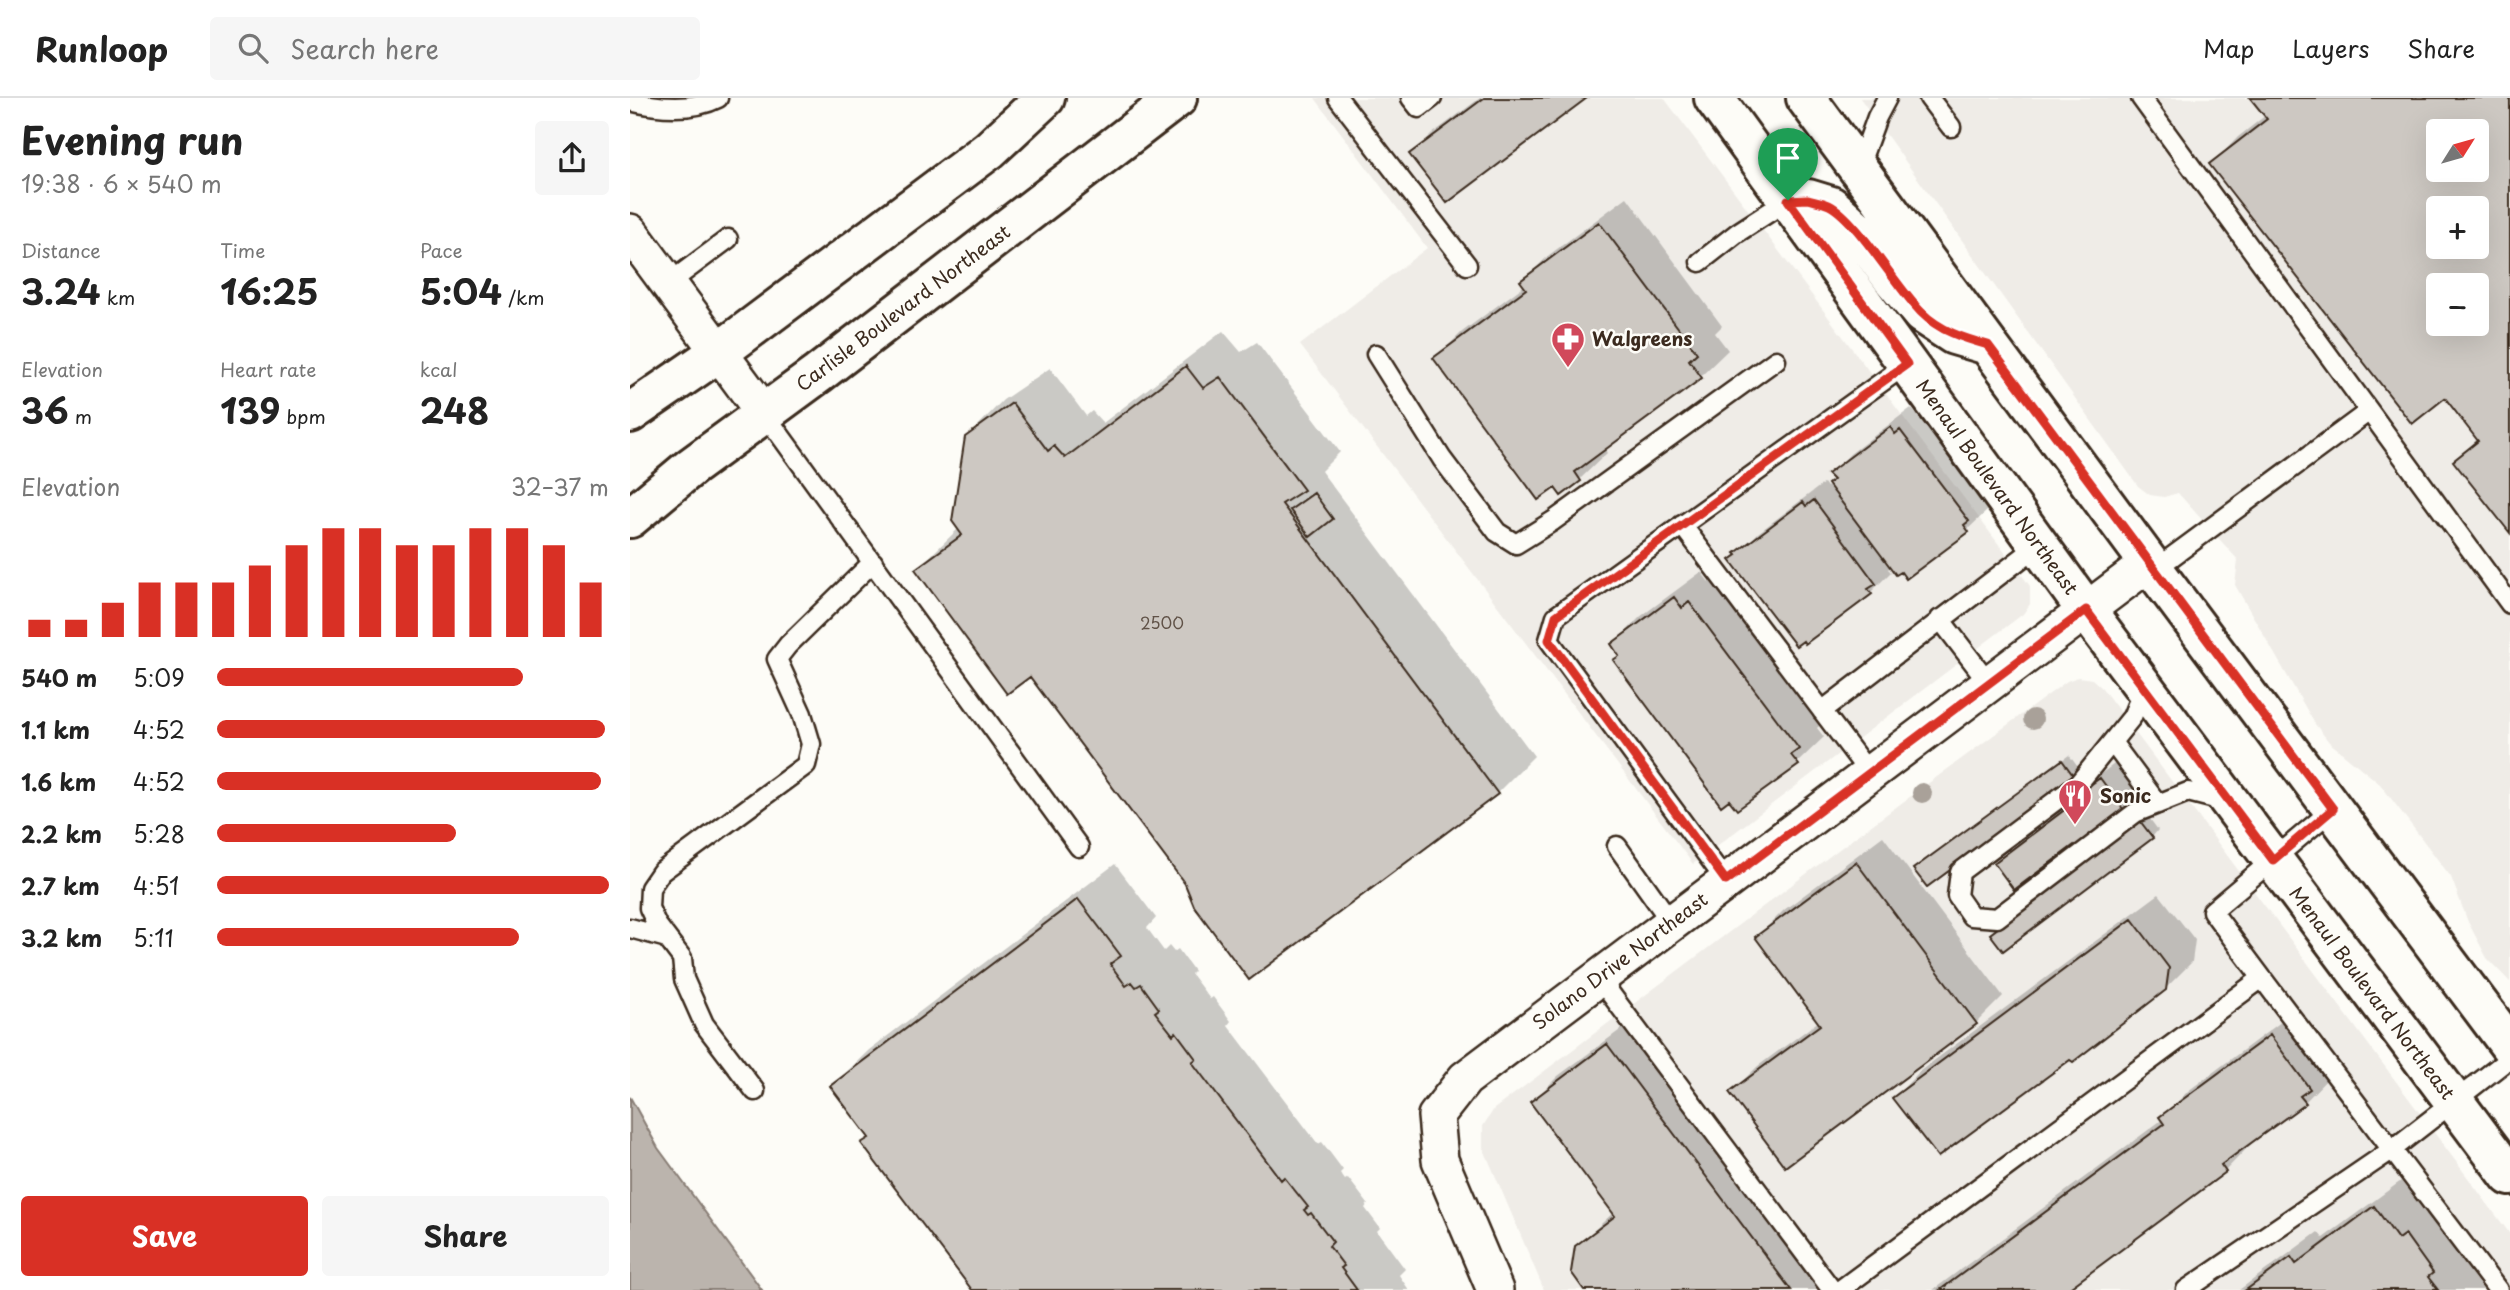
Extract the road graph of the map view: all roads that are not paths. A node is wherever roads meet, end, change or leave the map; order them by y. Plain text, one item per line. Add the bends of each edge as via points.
1 (719, 98) edge
2 (1045, 98) edge
3 (1177, 98) edge
4 (1338, 98) edge
5 (1411, 98) edge
6 (1432, 98) edge
7 (1714, 98) edge
8 (1806, 98) edge
9 (1887, 98) edge
10 (1928, 98) edge
11 (2141, 98) edge
12 (630, 101) edge
13 (1951, 127) dead end
14 (1858, 169) junction
15 (1788, 200) junction
16 (630, 232) edge
17 (728, 239) dead end
18 (1700, 262) dead end
19 (1467, 265) dead end
20 (669, 283) junction
21 (1988, 345) junction
22 (719, 352) junction
23 (1376, 354) dead end
24 (1776, 360) dead end
25 (1907, 364) junction
26 (2368, 412) junction
27 (630, 413) edge
28 (764, 414) junction
29 (630, 518) edge
30 (1682, 525) junction
31 (2039, 545) junction
32 (873, 562) junction
33 (2152, 567) junction
34 (2510, 604) edge
35 (2086, 610) junction
36 (1940, 619) junction
37 (1989, 683) junction
38 (2144, 687) junction
39 (1822, 712) junction
40 (2112, 742) junction
41 (1869, 773) junction
42 (2231, 803) junction
43 (2158, 804) junction
44 (2333, 809) junction
45 (1617, 846) dead end
46 (1079, 847) dead end
47 (2273, 860) junction
48 (1726, 881) junction
49 (1671, 922) junction
50 (630, 928) edge
51 (667, 938) junction
52 (1598, 977) junction
53 (2262, 978) junction
54 (2510, 1046) edge
55 (2510, 1058) edge
56 (755, 1091) dead end
57 (2453, 1101) junction
58 (2393, 1149) junction
59 (2510, 1176) edge
60 (1495, 1290) edge
61 (1832, 1290) edge
62 (1840, 1290) edge
63 (2186, 1290) edge
64 (2498, 1290) edge

1 - 12 lane via 703,105 651,106
2 - 22 main road via 989,150
3 - 28 main road, Carlisle Boulevard Northeast
4 - 19 lane
5 - 6 lane via 1419,108
7 - 15 main road, Menaul Boulevard Northeast
8 - 14 main road
9 - 14 lane
10 - 13 lane
11 - 26 lane
14 - 21 main road
15 - 18 lane
15 - 21 main road via 1808,199 1831,206 1856,229 1922,314 1954,335
15 - 25 main road, Menaul Boulevard Northeast
16 - 20 street
17 - 20 lane
20 - 22 street
21 - 33 main road
22 - 27 main road
22 - 28 street
23 - 24 lane via 1442,458 1497,532 1516,544
25 - 30 lane
25 - 31 main road, Menaul Boulevard Northeast
26 - 33 lane
26 - 34 lane
28 - 29 main road, Carlisle Boulevard Northeast
28 - 32 lane
30 - 39 lane
30 - 48 lane via 1556,616 1549,640
31 - 35 main road, Menaul Boulevard Northeast
31 - 36 lane
32 - 46 lane
32 - 51 lane via 777,659 811,744 806,765 661,872 650,888 649,908
33 - 35 street, Solano Drive Northeast
33 - 44 main road
35 - 37 street, Solano Drive Northeast
35 - 38 main road, Menaul Boulevard Northeast
36 - 37 lane
36 - 39 lane
37 - 41 street, Solano Drive Northeast
38 - 40 lane via 2132,717
38 - 42 main road, Menaul Boulevard Northeast
39 - 41 lane
40 - 43 lane
40 - 43 lane via 2078,784 1960,872 1956,896 1971,916 1997,918 2135,813
41 - 48 street, Solano Drive Northeast
42 - 43 lane via 2188,792
42 - 47 main road, Menaul Boulevard Northeast
44 - 47 lane
44 - 54 main road
45 - 49 lane
47 - 53 lane via 2212,911
47 - 57 main road, Menaul Boulevard Northeast
48 - 49 street, Solano Drive Northeast
49 - 52 street, Solano Drive Northeast
50 - 51 lane
51 - 56 lane via 682,958 684,979 704,1024
52 - 60 street, Solano Drive Northeast via 1465,1079 1436,1116 1440,1160
52 - 61 lane
53 - 58 lane
53 - 62 lane
55 - 57 lane
57 - 58 lane
57 - 59 main road, Menaul Boulevard Northeast
58 - 63 lane
58 - 64 lane

